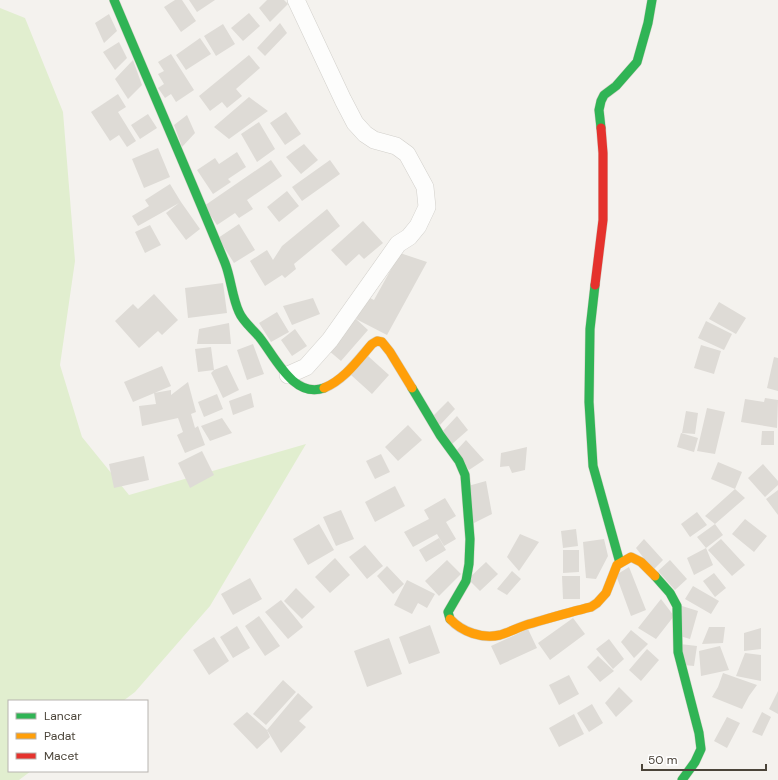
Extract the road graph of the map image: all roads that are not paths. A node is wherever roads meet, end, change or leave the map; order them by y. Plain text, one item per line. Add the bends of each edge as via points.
1 (114, 0) edge
2 (296, 0) edge
3 (652, 0) edge
4 (288, 375) junction
5 (620, 563) junction
6 (682, 780) edge

1 - 4 street via 226,265 240,313
2 - 4 street via 356,123 374,140 396,146 407,154 425,188 427,206 418,226 409,237 398,244 330,340 306,367
3 - 5 street via 637,62 616,86 604,95 599,110 603,153 603,220 590,329 589,402 593,466
4 - 5 street via 305,388 327,388 342,377 374,342 380,341 385,344 465,475 471,526 471,553 467,579 448,611 452,621 461,628 474,634 490,636 591,607 608,591 614,571
5 - 6 street via 631,557 641,562 670,593 677,606 678,652 701,749

